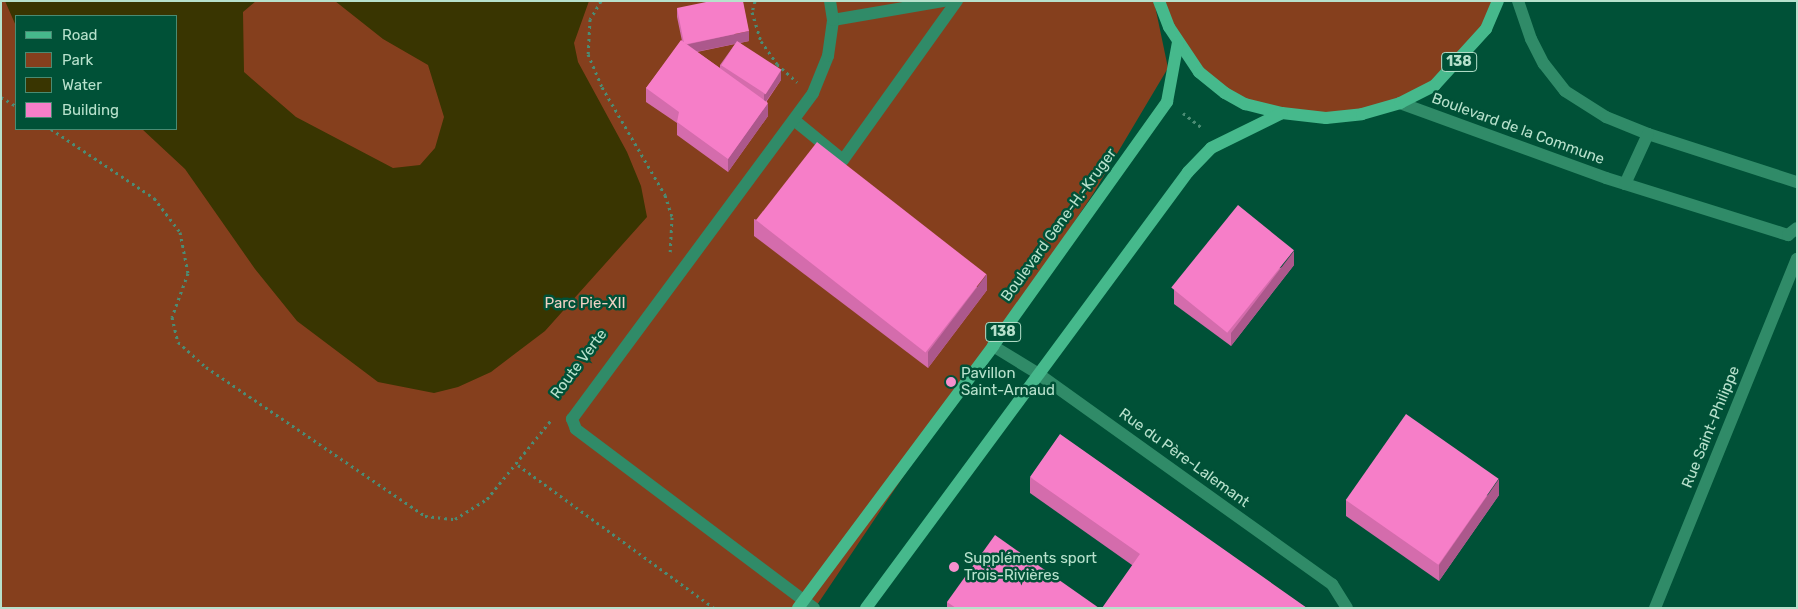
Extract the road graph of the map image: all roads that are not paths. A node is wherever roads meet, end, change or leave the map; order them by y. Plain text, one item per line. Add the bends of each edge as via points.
1 (830, 1) edge
2 (944, 1) edge
3 (957, 1) edge
4 (1159, 1) edge
5 (1498, 1) edge
6 (1518, 1) edge
7 (833, 20) junction
8 (1178, 42) junction
9 (1400, 103) junction
10 (1282, 113) junction
11 (794, 120) junction
12 (1648, 134) junction
13 (1797, 182) edge
14 (1625, 184) junction
15 (1797, 228) edge
16 (1797, 259) edge
17 (993, 346) junction
18 (1037, 374) junction
19 (805, 605) edge
20 (866, 608) edge
21 (1347, 608) edge
22 (1656, 608) edge

1 - 7 street
2 - 7 street
3 - 11 street via 843,160
4 - 8 main road
5 - 9 main road, 138 via 1486,29 1463,58 1435,85
6 - 12 street via 1531,39 1564,91 1606,117
7 - 11 street via 828,56 813,93
8 - 10 main road via 1199,72 1225,93 1246,104
8 - 17 main road, Boulevard Gene-H.-Kruger / 138 via 1167,102
9 - 10 main road, 138 via 1362,114 1326,118
9 - 14 street, Boulevard de la Commune via 1512,146
10 - 18 main road via 1211,148 1188,172
11 - 19 street via 572,419 576,429
12 - 13 street
12 - 14 street
14 - 15 street, Boulevard de la Commune via 1788,235
16 - 22 street, Rue Saint-Philippe
17 - 18 street, Rue du Père-Lalemant
17 - 19 main road, Boulevard Gene-H.-Kruger / 138
18 - 20 main road
18 - 21 street, Rue du Père-Lalemant via 1332,584

